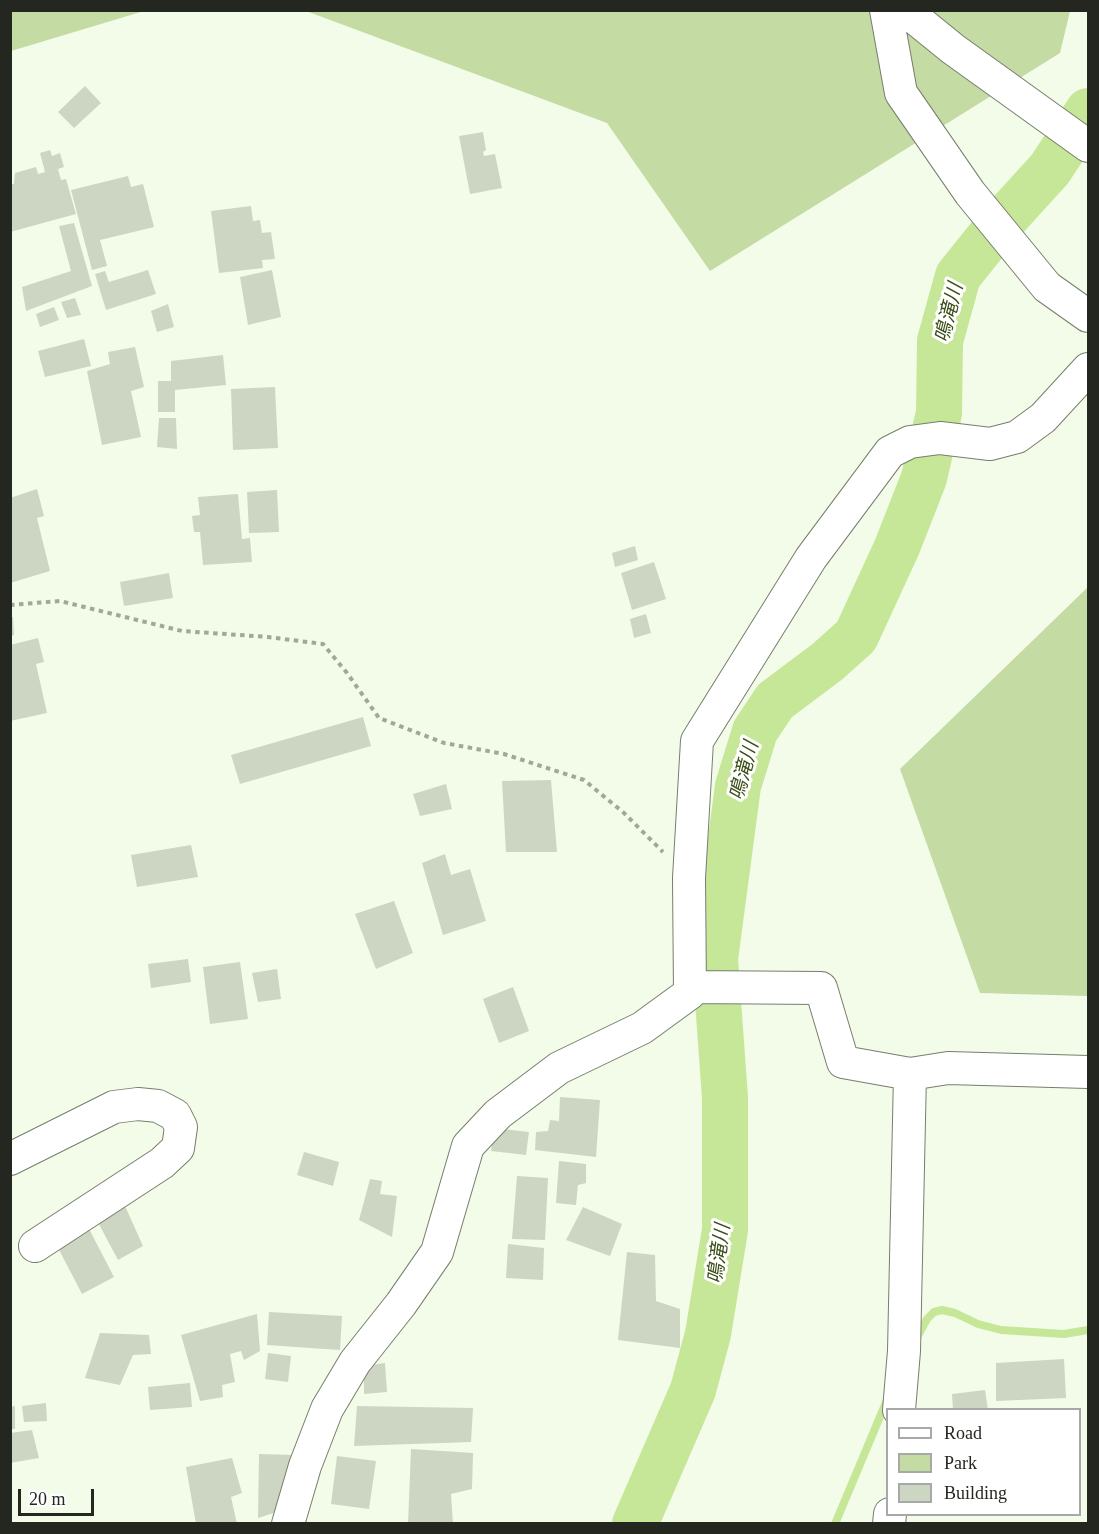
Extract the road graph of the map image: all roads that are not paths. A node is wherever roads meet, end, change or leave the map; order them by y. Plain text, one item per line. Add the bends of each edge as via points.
1 (886, 10) edge
2 (905, 10) edge
3 (1089, 146) edge
4 (1089, 316) edge
5 (1089, 369) edge
6 (690, 987) junction
7 (1089, 1072) edge
8 (910, 1074) junction
9 (10, 1159) edge
10 (35, 1246) dead end
11 (899, 1408) edge
12 (288, 1524) edge

1 - 4 street via 901,93 970,192 1047,287
2 - 3 street
5 - 6 street via 1042,418 1017,436 990,444 932,439 910,442 890,453 812,558 697,741 689,878
6 - 8 street via 821,988 843,1062
6 - 12 street via 690,993 642,1028 559,1068 498,1114 468,1146 437,1252 355,1362 327,1409
7 - 8 street via 948,1068
8 - 11 street
9 - 10 street via 114,1107 158,1106 175,1115 180,1127 178,1148 162,1163

